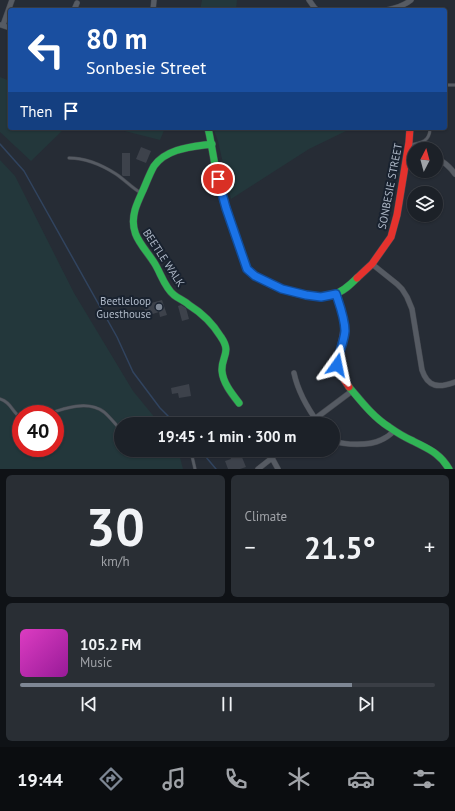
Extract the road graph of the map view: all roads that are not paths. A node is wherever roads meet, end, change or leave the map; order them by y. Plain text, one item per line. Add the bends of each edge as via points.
1 (309, 0) edge
2 (411, 0) edge
3 (78, 3) dead end
4 (75, 8) edge
5 (315, 8) edge
6 (396, 8) edge
7 (8, 9) edge
8 (1, 25) edge
9 (208, 130) edge
10 (410, 130) edge
11 (430, 130) edge
12 (409, 142) edge
13 (420, 142) edge
14 (212, 144) junction
15 (68, 158) dead end
16 (443, 162) edge
17 (407, 172) edge
18 (455, 174) edge
19 (142, 193) junction
20 (372, 264) junction
21 (336, 294) junction
22 (294, 373) dead end
23 (455, 382) edge
24 (352, 391) junction
25 (0, 399) edge
26 (239, 403) dead end
27 (12, 408) edge
28 (64, 410) edge
29 (314, 417) edge
30 (316, 417) edge
31 (114, 422) edge
32 (394, 431) junction
33 (340, 443) edge
34 (192, 457) edge
35 (272, 458) joint
36 (195, 469) edge
37 (258, 469) edge
38 (278, 469) edge
39 (449, 469) edge

1 - 5 street
2 - 6 street
3 - 4 street
7 - 8 street
9 - 14 street, SONBESIE STREET
10 - 12 street, SONBESIE STREET
11 - 13 lane via 428,137
14 - 19 street, BEETLE WALK via 176,151 162,158 155,165
14 - 21 street, SONBESIE STREET via 226,208 247,269 255,276 282,289 321,297
15 - 19 lane via 88,160 97,164
16 - 18 street
17 - 20 street, SONBESIE STREET via 394,230
19 - 26 street, BEETLE WALK via 135,209 134,231 169,290 203,315 223,339 226,353 222,373 231,393
20 - 21 street, SONBESIE STREET
20 - 23 street via 397,284 407,297 412,309 422,370 428,382 442,386
21 - 24 street via 345,332 337,365
22 - 29 street via 297,386
24 - 30 street
24 - 32 street via 371,413
25 - 27 lane
28 - 31 lane via 77,406 97,408
32 - 33 street via 387,437 371,443
32 - 39 street via 433,451
34 - 36 lane
35 - 37 street
35 - 38 street

